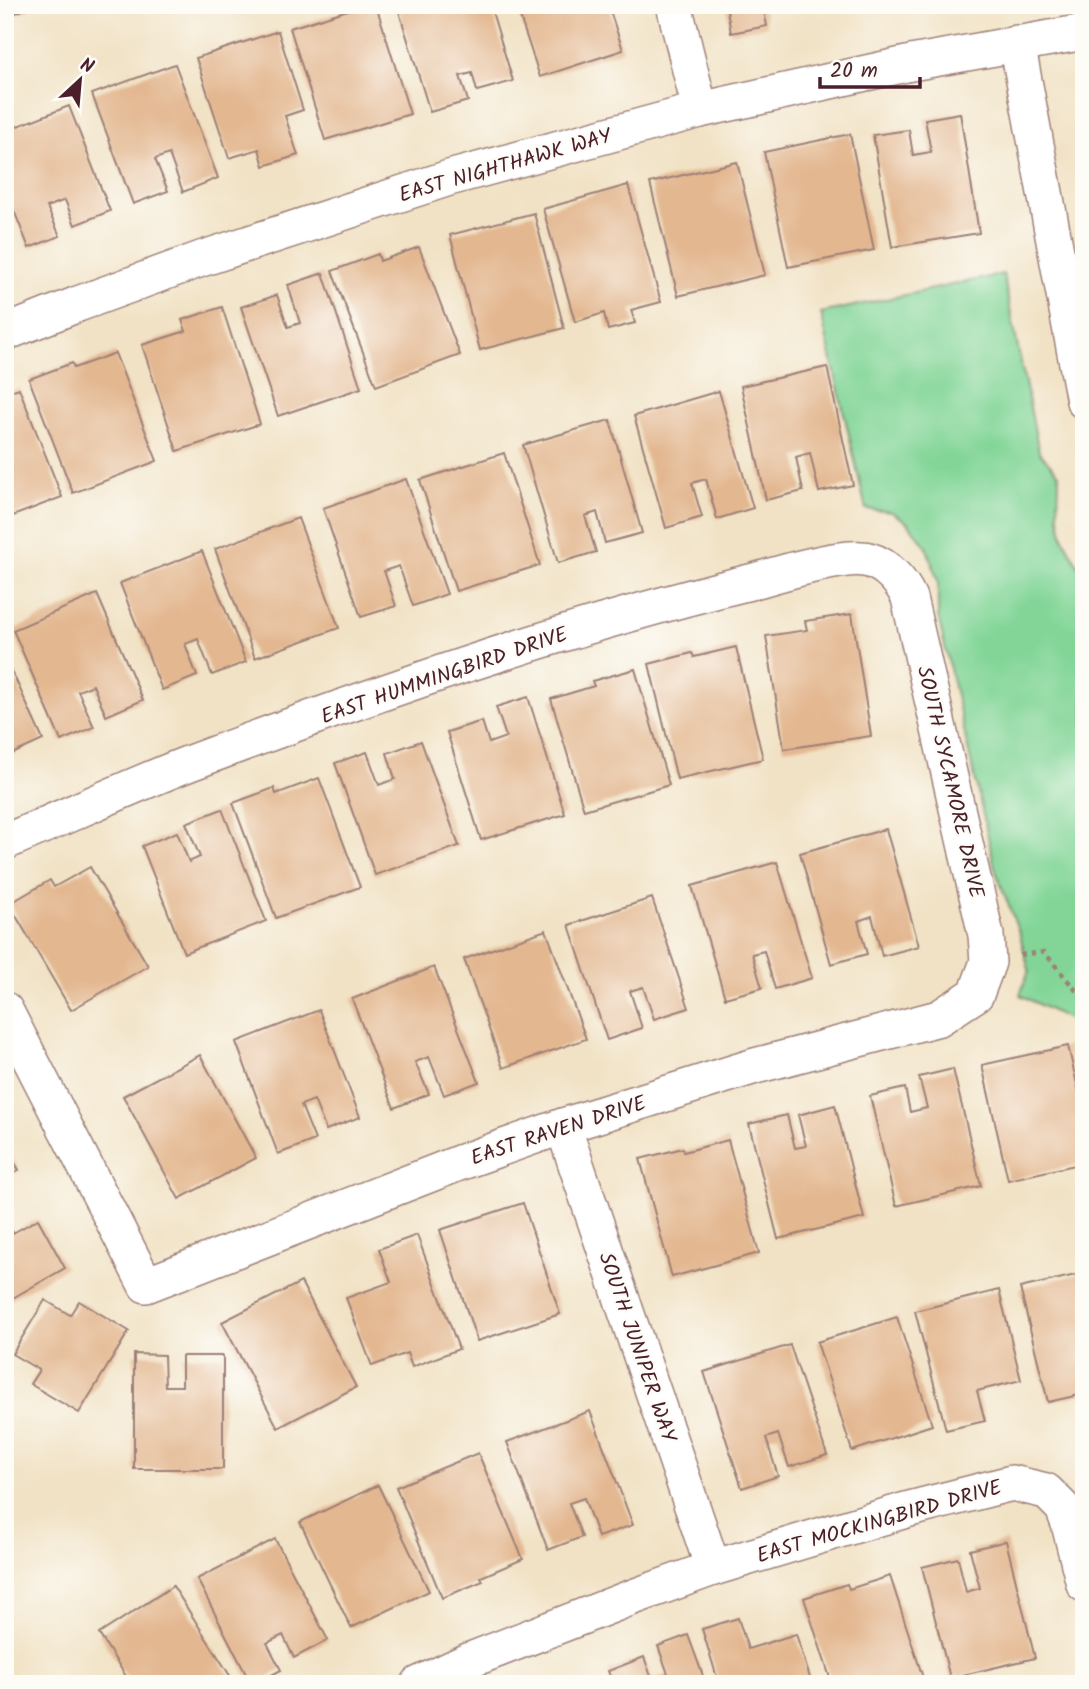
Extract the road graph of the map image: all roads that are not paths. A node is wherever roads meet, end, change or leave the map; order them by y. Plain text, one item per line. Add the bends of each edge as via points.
1 (674, 5) edge
2 (1084, 32) edge
3 (1017, 43) junction
4 (700, 110) junction
5 (5, 333) edge
6 (1084, 401) edge
7 (892, 573) joint
8 (5, 842) edge
9 (975, 994) joint
10 (5, 1010) edge
11 (564, 1126) junction
12 (713, 1568) junction
13 (1084, 1584) edge
14 (419, 1684) edge

1 - 4 street
2 - 3 street, EAST NIGHTHAWK WAY
3 - 4 street, EAST NIGHTHAWK WAY
3 - 6 street
4 - 5 street, EAST NIGHTHAWK WAY via 436,183 201,259
7 - 8 street, EAST HUMMINGBIRD DRIVE via 869,559 845,558 588,626 188,764
7 - 9 street, SOUTH SYCAMORE DRIVE via 909,598 986,935 988,962
9 - 11 street, EAST RAVEN DRIVE via 939,1018 755,1066
10 - 11 street, EAST RAVEN DRIVE via 146,1285
11 - 12 street, SOUTH JUNIPER WAY
12 - 13 street, EAST MOCKINGBIRD DRIVE via 1012,1483 1046,1491 1063,1508
12 - 14 street, EAST MOCKINGBIRD DRIVE

